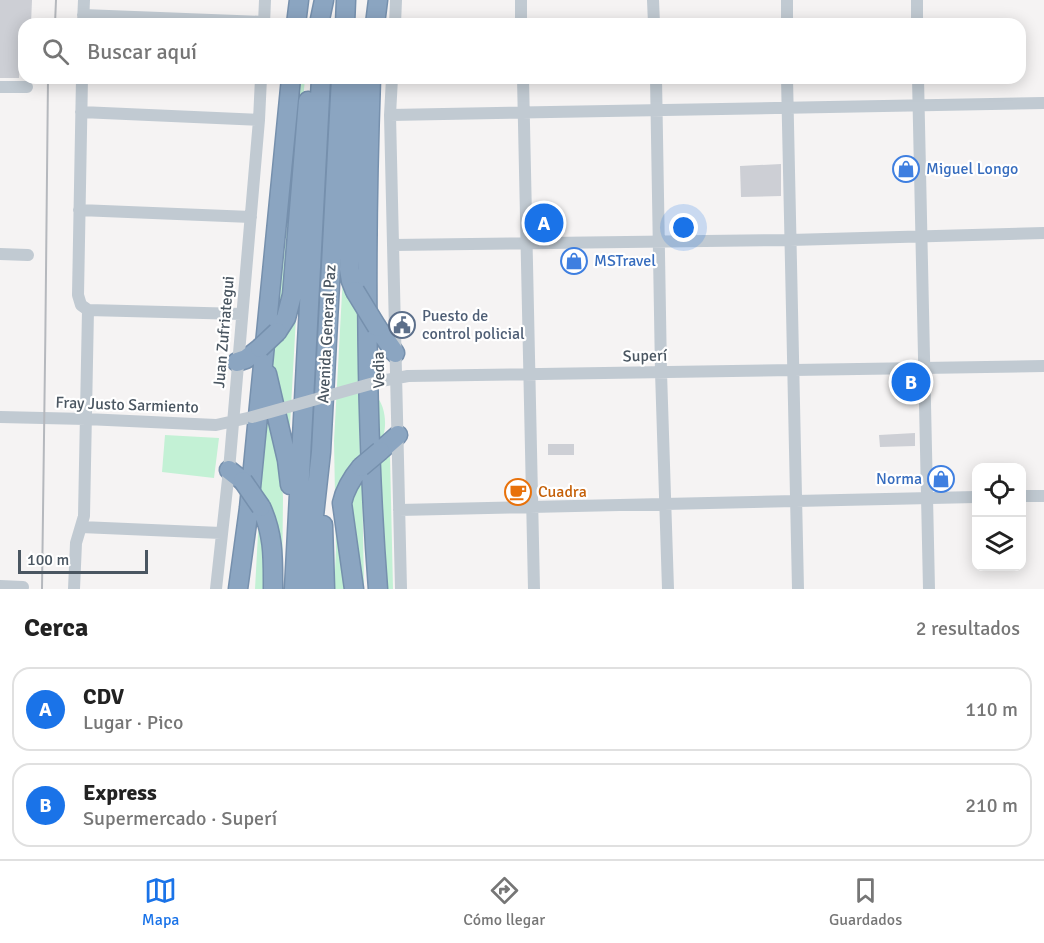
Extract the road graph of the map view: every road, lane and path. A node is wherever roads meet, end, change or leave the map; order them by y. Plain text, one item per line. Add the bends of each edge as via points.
1 (84, 0) edge
2 (265, 0) edge
3 (297, 0) edge
4 (325, 0) edge
5 (346, 0) edge
6 (355, 0) edge
7 (374, 0) edge
8 (378, 0) edge
9 (396, 0) edge
10 (521, 0) edge
11 (653, 0) edge
12 (787, 0) edge
13 (917, 0) edge
14 (83, 18) edge
15 (264, 18) edge
16 (296, 18) edge
17 (320, 18) edge
18 (324, 18) edge
19 (345, 18) edge
20 (356, 18) edge
21 (374, 18) edge
22 (375, 18) edge
23 (395, 18) edge
24 (521, 18) edge
25 (654, 18) edge
26 (787, 18) edge
27 (918, 18) edge
28 (82, 84) edge
29 (261, 84) edge
30 (290, 84) edge
31 (310, 84) edge
32 (321, 84) edge
33 (341, 84) edge
34 (356, 84) edge
35 (371, 84) edge
36 (392, 84) edge
37 (523, 84) edge
38 (656, 84) edge
39 (787, 84) edge
40 (918, 84) edge
41 (0, 87) edge
42 (27, 87) dead end
43 (1044, 103) edge
44 (787, 107) junction
45 (918, 107) junction
46 (657, 110) junction
47 (81, 112) junction
48 (525, 114) junction
49 (390, 115) junction
50 (259, 120) junction
51 (79, 210) junction
52 (251, 217) junction
53 (1044, 233) edge
54 (920, 236) junction
55 (790, 240) junction
56 (659, 241) junction
57 (528, 244) junction
58 (393, 245) junction
59 (0, 254) edge
60 (28, 255) dead end
61 (88, 310) junction
62 (242, 314) junction
63 (262, 348) junction
64 (395, 353) junction
65 (237, 362) junction
66 (1044, 366) edge
67 (925, 368) junction
68 (792, 371) junction
69 (661, 372) junction
70 (530, 375) junction
71 (396, 378) junction
72 (0, 417) edge
73 (252, 417) joint
74 (86, 419) junction
75 (233, 422) junction
76 (398, 435) junction
77 (321, 452) junction
78 (236, 475) junction
79 (371, 495) junction
80 (1026, 496) edge
81 (1044, 496) edge
82 (972, 497) edge
83 (927, 498) junction
84 (796, 501) junction
85 (664, 503) junction
86 (532, 506) junction
87 (255, 507) junction
88 (399, 510) junction
89 (81, 527) junction
90 (221, 532) junction
91 (296, 535) junction
92 (0, 586) edge
93 (23, 587) dead end
94 (74, 589) edge
95 (216, 589) edge
96 (238, 589) edge
97 (249, 589) edge
98 (273, 589) edge
99 (294, 589) edge
100 (310, 589) edge
101 (325, 589) edge
102 (354, 589) edge
103 (369, 589) edge
104 (378, 589) edge
105 (401, 589) edge
106 (534, 589) edge
107 (668, 589) edge
108 (798, 589) edge
109 (929, 589) edge

1 - 14 street
2 - 15 street
3 - 16 highway
4 - 17 highway
4 - 18 highway
5 - 19 highway
6 - 20 highway
7 - 21 highway
8 - 22 highway
9 - 23 street
10 - 24 street
11 - 25 street
12 - 26 street
13 - 27 street
28 - 47 street
29 - 50 street, Juan Zufriategui
30 - 63 highway
31 - 63 highway, bridge via 292,295 286,318
32 - 91 highway, Avenida General Paz
33 - 77 highway, Avenida General Paz
34 - 64 highway, bridge via 349,269 355,291
35 - 79 highway via 367,332
36 - 49 street, Vedia
37 - 48 street
38 - 46 street
39 - 44 street
40 - 45 street
41 - 42 street
43 - 45 street
44 - 45 street
44 - 46 street
44 - 55 street
45 - 54 street
46 - 48 street
46 - 56 street
47 - 50 street
47 - 51 street
48 - 49 street
48 - 57 street
49 - 58 street, Vedia
50 - 52 street, Juan Zufriategui
51 - 52 street
51 - 61 street via 78,295 81,305
52 - 62 street, Juan Zufriategui
53 - 54 street
54 - 55 street
54 - 67 street
55 - 56 street
55 - 68 street
56 - 57 street
56 - 69 street
57 - 58 street
57 - 70 street
58 - 64 street, Vedia
59 - 60 street
61 - 62 street
61 - 74 street
62 - 65 street, Juan Zufriategui
63 - 65 highway
63 - 87 highway
63 - 91 highway via 287,460
64 - 71 street, Vedia
65 - 75 street, Juan Zufriategui
66 - 67 street, Superí
67 - 68 street, Superí
67 - 83 street
68 - 69 street, Superí
68 - 84 street
69 - 70 street, Superí
69 - 85 street
70 - 71 street, Superí
70 - 86 street
71 - 73 street, Superí, bridge
71 - 76 street, Vedia
72 - 74 street, Fray Justo Sarmiento
73 - 75 street, Fray Justo Sarmiento
74 - 75 street, Fray Justo Sarmiento via 216,425
74 - 89 street
75 - 78 street, Juan Zufriategui
76 - 88 street, Vedia
76 - 102 highway, bridge via 361,467 345,491 342,503
77 - 100 highway, Avenida General Paz
77 - 101 highway
78 - 87 highway, bridge
78 - 90 street, Juan Zufriategui
79 - 103 highway
79 - 104 highway
80 - 81 street
82 - 83 street
83 - 84 street
83 - 109 street
84 - 85 street
84 - 108 street
85 - 86 street
85 - 107 street
86 - 88 street
86 - 106 street
87 - 96 highway
87 - 97 highway
87 - 98 highway via 269,523
88 - 105 street, Vedia
89 - 90 street
89 - 94 street via 76,543
90 - 95 street, Juan Zufriategui
91 - 99 highway, Avenida General Paz
92 - 93 street

